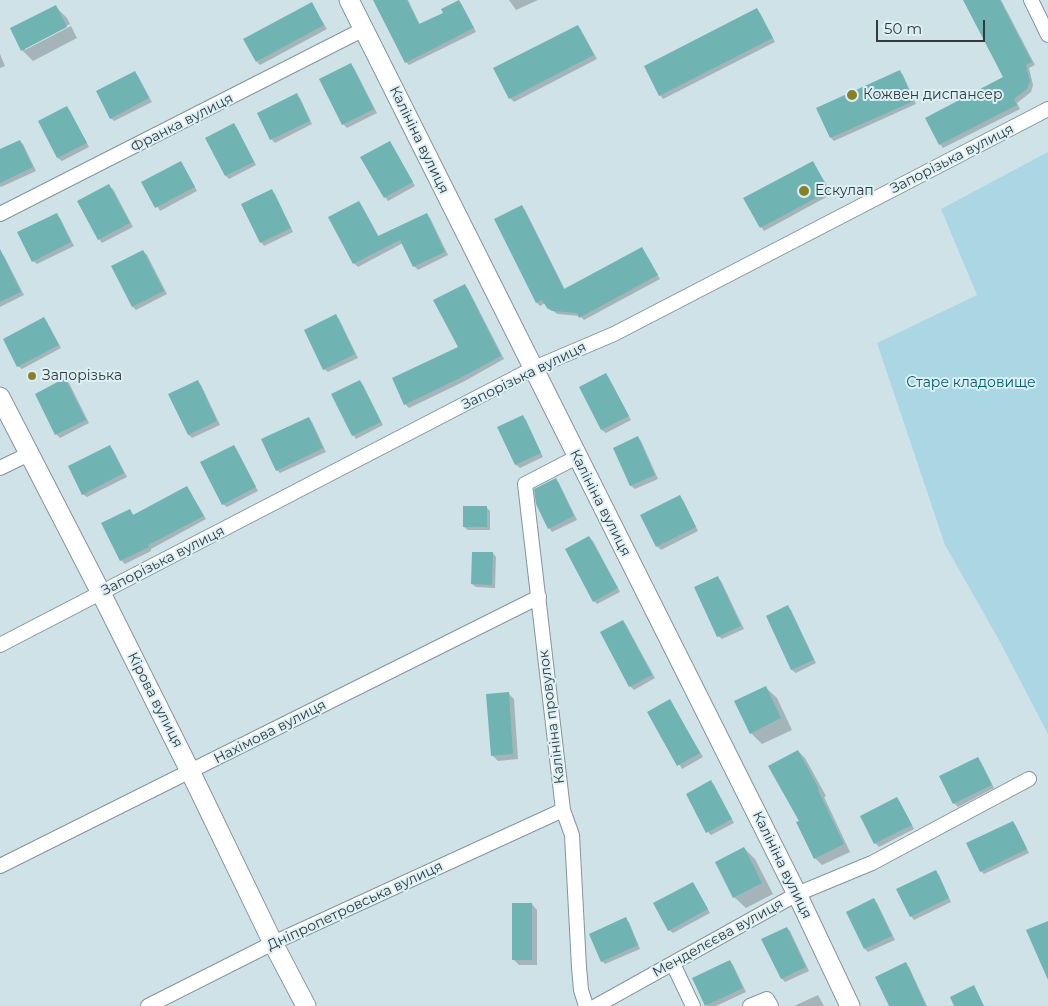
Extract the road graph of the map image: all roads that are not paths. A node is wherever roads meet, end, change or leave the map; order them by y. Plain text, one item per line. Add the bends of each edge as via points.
1 (349, 0) edge
2 (1031, 0) edge
3 (364, 29) junction
4 (1048, 35) edge
5 (1048, 109) edge
6 (0, 214) edge
7 (534, 368) junction
8 (0, 397) edge
9 (29, 454) junction
10 (577, 457) junction
11 (0, 468) edge
12 (101, 593) junction
13 (539, 597) junction
14 (0, 644) edge
15 (190, 772) junction
16 (1029, 779) dead end
17 (563, 810) junction
18 (0, 866) edge
19 (797, 894) junction
20 (273, 943) junction
21 (673, 964) junction
22 (148, 1006) edge
23 (306, 1006) edge
24 (586, 1006) edge
25 (596, 1006) edge
26 (693, 1006) edge
27 (750, 1006) edge
28 (771, 1006) edge
29 (850, 1006) edge

1 - 3 street, Калініна вулиця
2 - 4 street
3 - 6 street, Франка вулиця
3 - 7 street, Калініна вулиця
5 - 7 street, Запорізька вулиця via 614,334
7 - 10 street, Калініна вулиця
7 - 12 street, Запорізька вулиця
8 - 9 street, Кірова вулиця
9 - 11 street
9 - 12 street, Кірова вулиця
10 - 13 street, Калініна провулок via 525,484
10 - 19 street, Калініна вулиця
12 - 14 street, Запорізька вулиця
12 - 15 street, Кірова вулиця
13 - 15 street, Нахімова вулиця
13 - 17 street, Калініна провулок
15 - 18 street, Нахімова вулиця
15 - 20 street, Кірова вулиця
16 - 19 street, Менделєєва вулиця via 872,863
17 - 20 street, Дніпропетровська вулиця
17 - 24 street, Калініна провулок via 572,836 579,967
19 - 21 street, Менделєєва вулиця
19 - 29 street, Калініна вулиця
20 - 22 street, Дніпропетровська вулиця
20 - 23 street, Кірова вулиця
21 - 25 street, Менделєєва вулиця
21 - 26 street
27 - 28 street via 767,999

